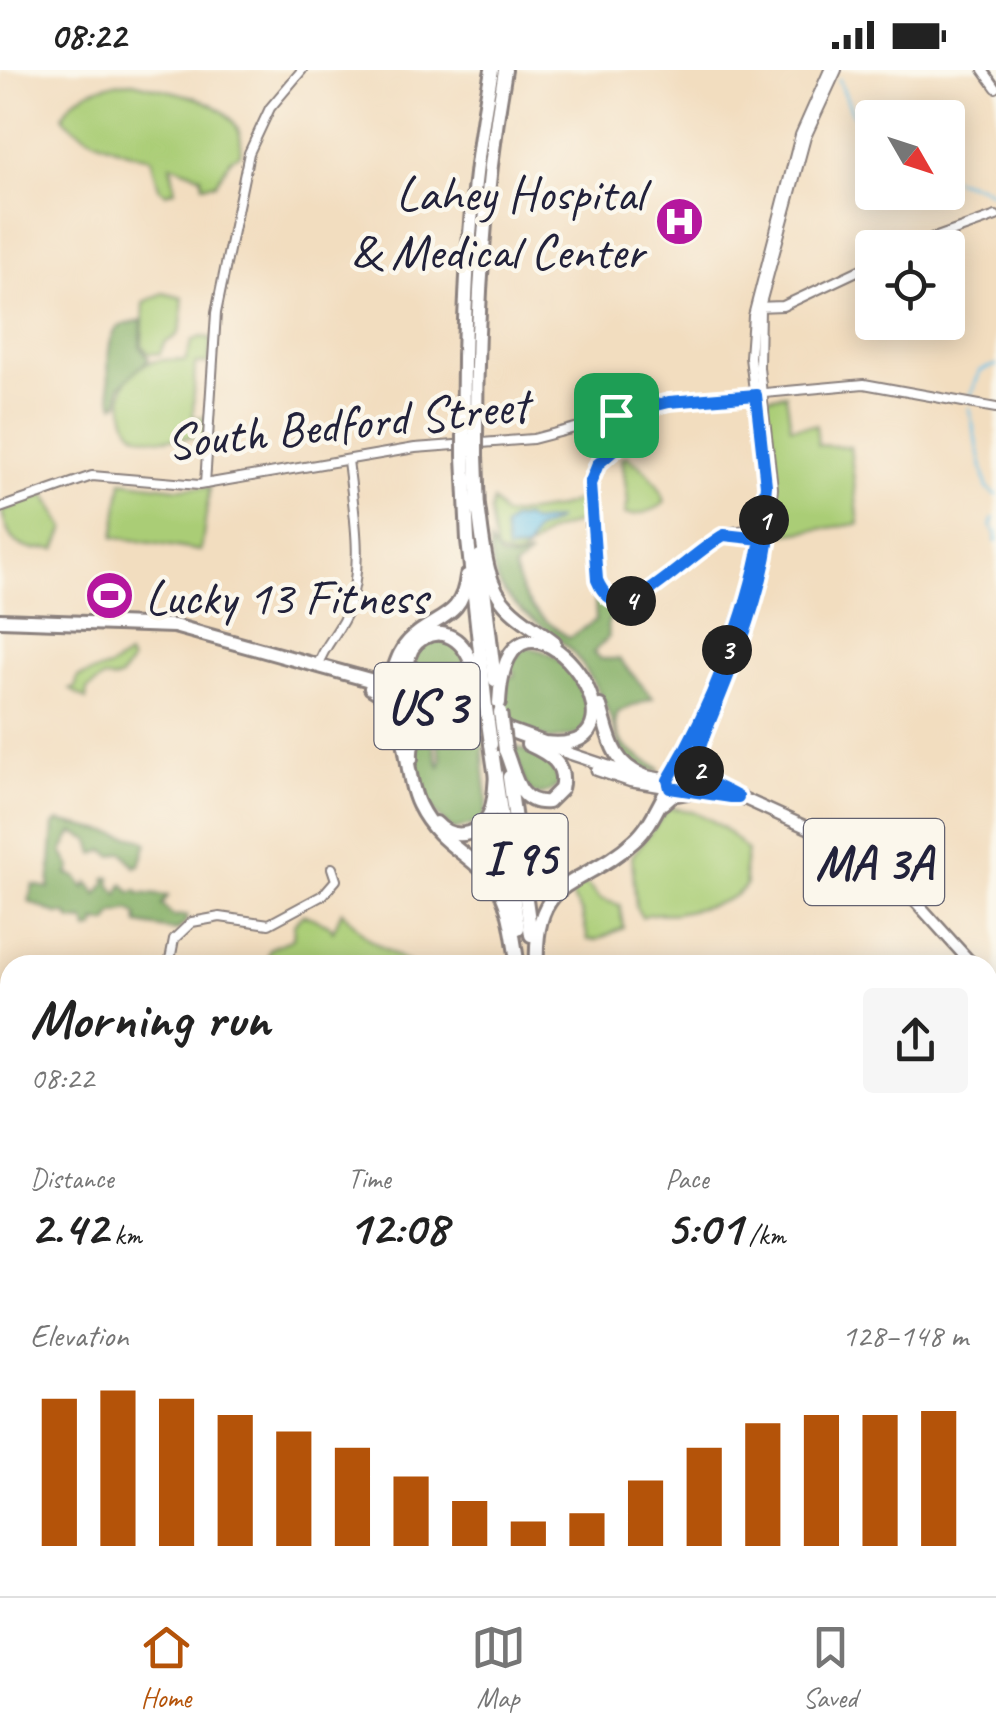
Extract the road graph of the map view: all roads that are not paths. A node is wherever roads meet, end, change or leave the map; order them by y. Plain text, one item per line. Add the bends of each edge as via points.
1 (302, 70) edge
2 (492, 70) edge
3 (505, 70) edge
4 (829, 70) edge
5 (837, 70) edge
6 (984, 70) edge
7 (996, 88) edge
8 (996, 216) edge
9 (957, 230) edge
10 (855, 272) edge
11 (758, 307) junction
12 (751, 366) junction
13 (759, 395) junction
14 (732, 398) junction
15 (996, 408) edge
16 (620, 414) junction
17 (470, 434) junction
18 (470, 456) junction
19 (348, 460) junction
20 (205, 484) junction
21 (478, 506) junction
22 (0, 508) edge
23 (764, 536) junction
24 (469, 554) junction
25 (1, 620) edge
26 (320, 669) junction
27 (374, 685) junction
28 (442, 706) junction
29 (495, 707) junction
30 (710, 719) junction
31 (466, 721) junction
32 (532, 743) junction
33 (498, 747) junction
34 (496, 774) junction
35 (644, 776) junction
36 (671, 783) junction
37 (712, 787) junction
38 (694, 791) junction
39 (738, 797) junction
40 (649, 821) junction
41 (332, 868) dead end
42 (171, 955) edge
43 (518, 955) edge
44 (520, 955) edge
45 (534, 955) edge
46 (536, 955) edge
47 (964, 955) edge

1 - 20 main road via 270,108 249,153 216,312
2 - 17 highway, I 95 via 469,266
3 - 17 highway, I 95 via 491,163
4 - 11 main road via 800,134
5 - 11 main road via 806,137
6 - 7 main road
8 - 9 main road
10 - 11 main road via 782,306
11 - 12 main road
11 - 13 main road
12 - 13 main road
12 - 14 main road via 748,388
13 - 14 main road, South Bedford Street
13 - 15 main road, South Bedford Street via 864,384
13 - 23 main road via 772,475
14 - 16 main road, South Bedford Street
16 - 19 main road, South Bedford Street via 532,440
16 - 23 main road via 621,444 598,465 590,487 596,572 606,594 634,600 724,535
17 - 18 highway, I 95, bridge
18 - 21 highway, I 95
18 - 24 highway, I 95
19 - 20 main road, South Bedford Street
19 - 26 main road via 356,572 348,610
20 - 22 main road, South Bedford Street via 92,476
21 - 29 highway, I 95
21 - 35 highway via 498,594 578,664 616,756
23 - 30 main road via 754,601
23 - 36 main road via 704,712
24 - 27 highway, US 3 via 457,606 410,640 391,677
24 - 29 highway, I 95
25 - 26 highway, US 3 via 158,623
26 - 27 highway, US 3
27 - 28 highway, MA 3A
27 - 31 highway, US 3
27 - 43 highway via 397,713 410,781 426,818 500,892
28 - 29 highway via 417,688 408,668 414,645 435,634 455,638 468,651
28 - 32 highway, MA 3A
29 - 32 highway via 503,664 518,644 545,643 570,664 595,706 593,727 570,744
29 - 33 highway, I 95, bridge
30 - 36 main road
30 - 37 main road via 697,762
31 - 32 highway, US 3
31 - 34 highway via 433,720 412,742 418,791 436,824 457,835 480,828 492,808
32 - 33 highway, US 3 via 562,770 561,790 548,802 523,794
32 - 35 main road, MA 3A
32 - 36 main road, MA 3A via 614,777
33 - 34 highway, I 95
33 - 45 highway, I 95
34 - 44 highway, I 95
35 - 36 main road, MA 3A
36 - 37 main road, MA 3A
36 - 38 main road, MA 3A
36 - 40 highway
37 - 39 main road, MA 3A
38 - 39 main road, MA 3A
38 - 40 highway via 668,797
39 - 47 main road, MA 3A via 874,862
40 - 46 highway via 634,841 548,902 537,923
41 - 42 main road via 330,891 279,920 192,922 174,940

